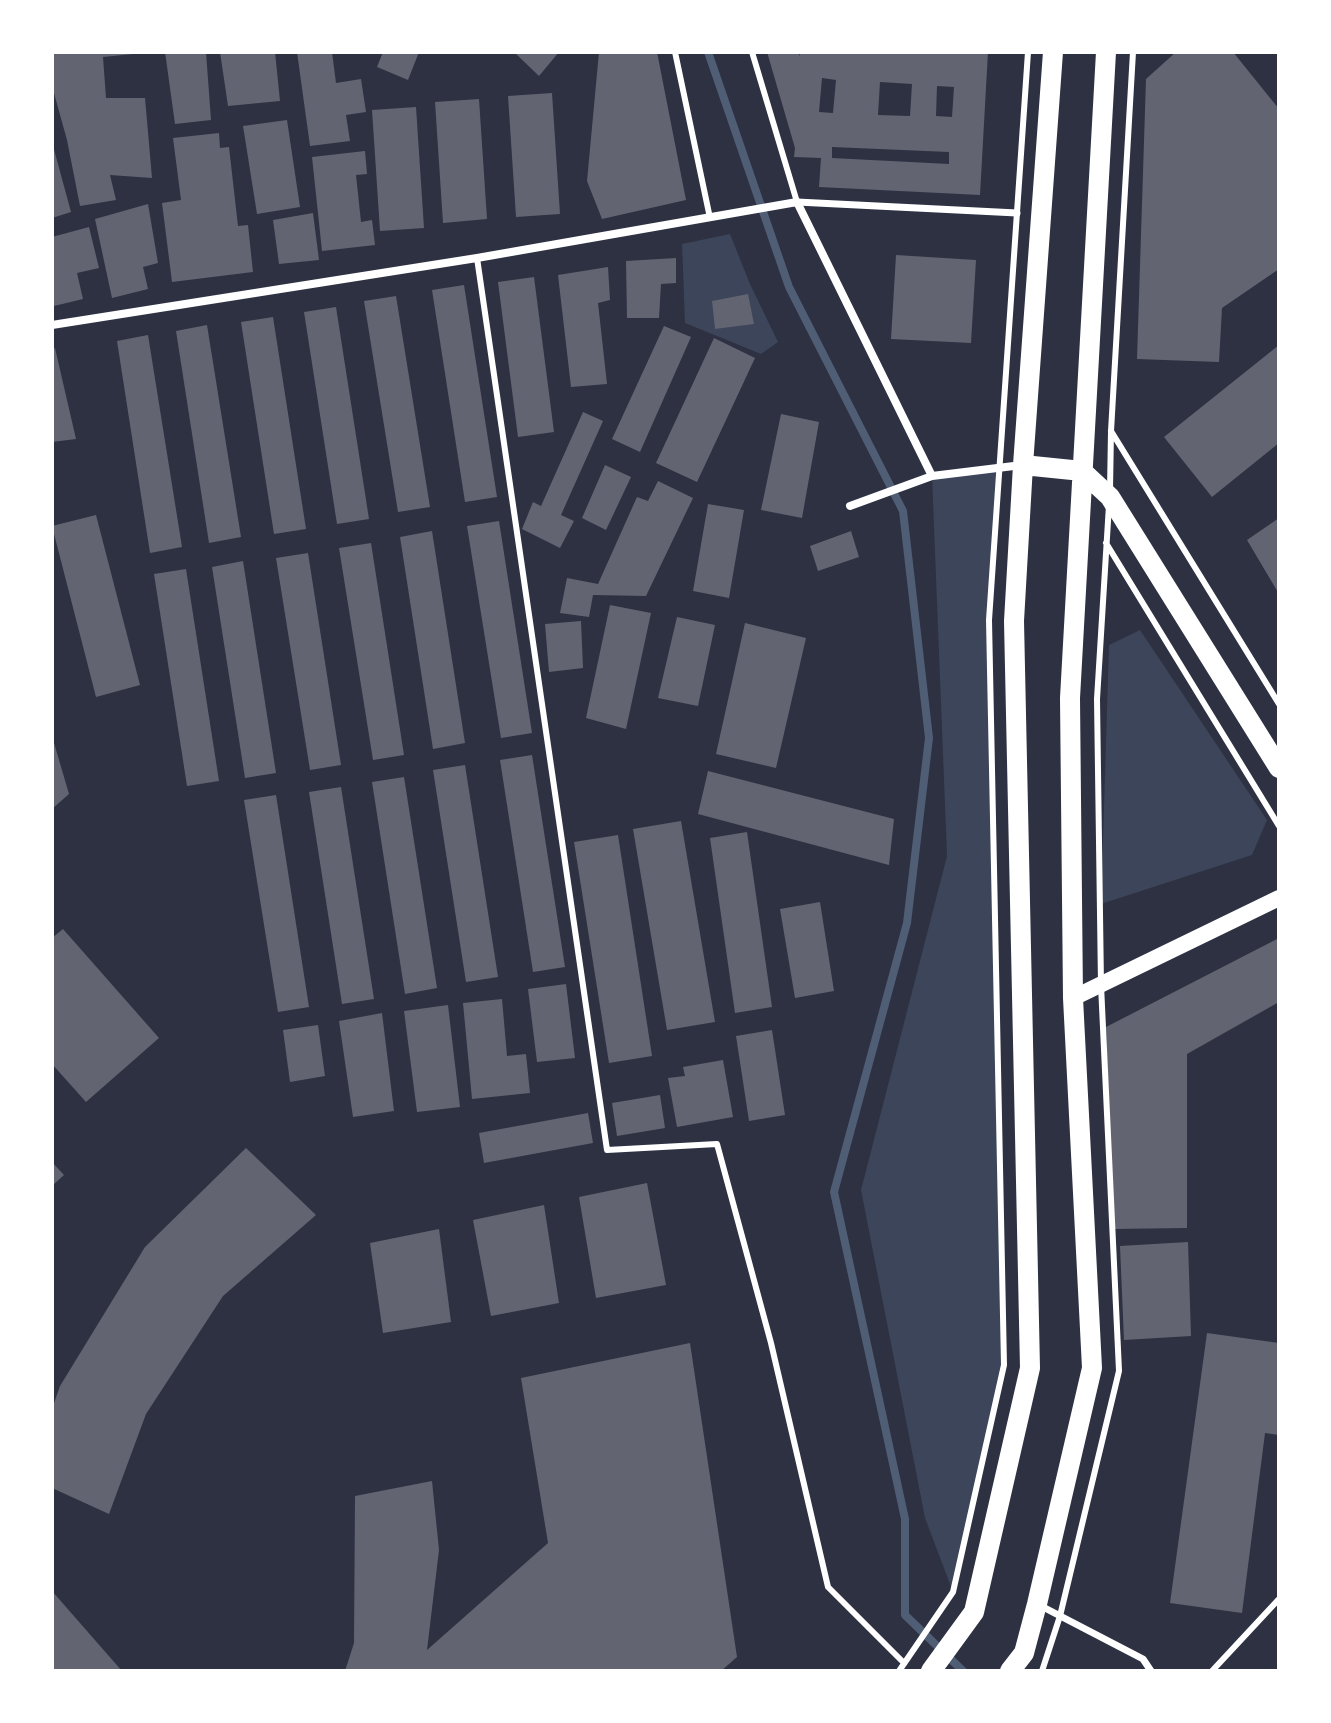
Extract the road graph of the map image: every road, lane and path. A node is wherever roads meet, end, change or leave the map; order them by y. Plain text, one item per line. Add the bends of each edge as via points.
1 (675, 52) edge
2 (752, 52) edge
3 (1028, 52) edge
4 (1053, 52) edge
5 (1133, 52) edge
6 (1109, 57) edge
7 (797, 202) junction
8 (1017, 213) junction
9 (710, 218) junction
10 (477, 258) junction
11 (52, 325) edge
12 (1111, 431) junction
13 (1023, 465) junction
14 (998, 469) junction
15 (1082, 471) junction
16 (932, 476) junction
17 (1110, 497) junction
18 (850, 506) dead end
19 (1106, 543) junction
20 (1279, 704) edge
21 (1279, 768) edge
22 (1279, 826) edge
23 (1279, 898) edge
24 (1101, 985) junction
25 (1073, 998) junction
26 (1279, 1599) edge
27 (1037, 1604) junction
28 (1060, 1616) junction
29 (904, 1663) junction
30 (899, 1671) edge
31 (931, 1671) edge
32 (1010, 1671) edge
33 (1042, 1671) edge
34 (1151, 1671) edge
35 (1212, 1671) edge

1 - 9 lane
2 - 7 lane
3 - 8 lane
4 - 13 main road
5 - 12 lane
6 - 15 main road
7 - 8 street
7 - 9 street
7 - 16 street
8 - 14 lane
9 - 10 street
10 - 11 street
10 - 29 lane via 607,1150 717,1144 771,1343 828,1587
12 - 17 lane
12 - 20 lane
13 - 14 street
13 - 15 main road
13 - 31 main road via 1014,621 1030,1368 974,1612
14 - 16 street
14 - 29 lane via 989,620 1004,1365 953,1592
15 - 17 main road
15 - 25 main road via 1070,698
16 - 18 street
17 - 19 lane
17 - 21 main road
19 - 22 lane
19 - 24 lane via 1097,699
23 - 24 main road
24 - 25 main road
24 - 28 lane via 1119,1371
25 - 27 main road via 1092,1368
26 - 35 lane
27 - 28 street
27 - 32 main road via 1024,1653
28 - 33 lane
28 - 34 street via 1143,1659
29 - 30 lane

